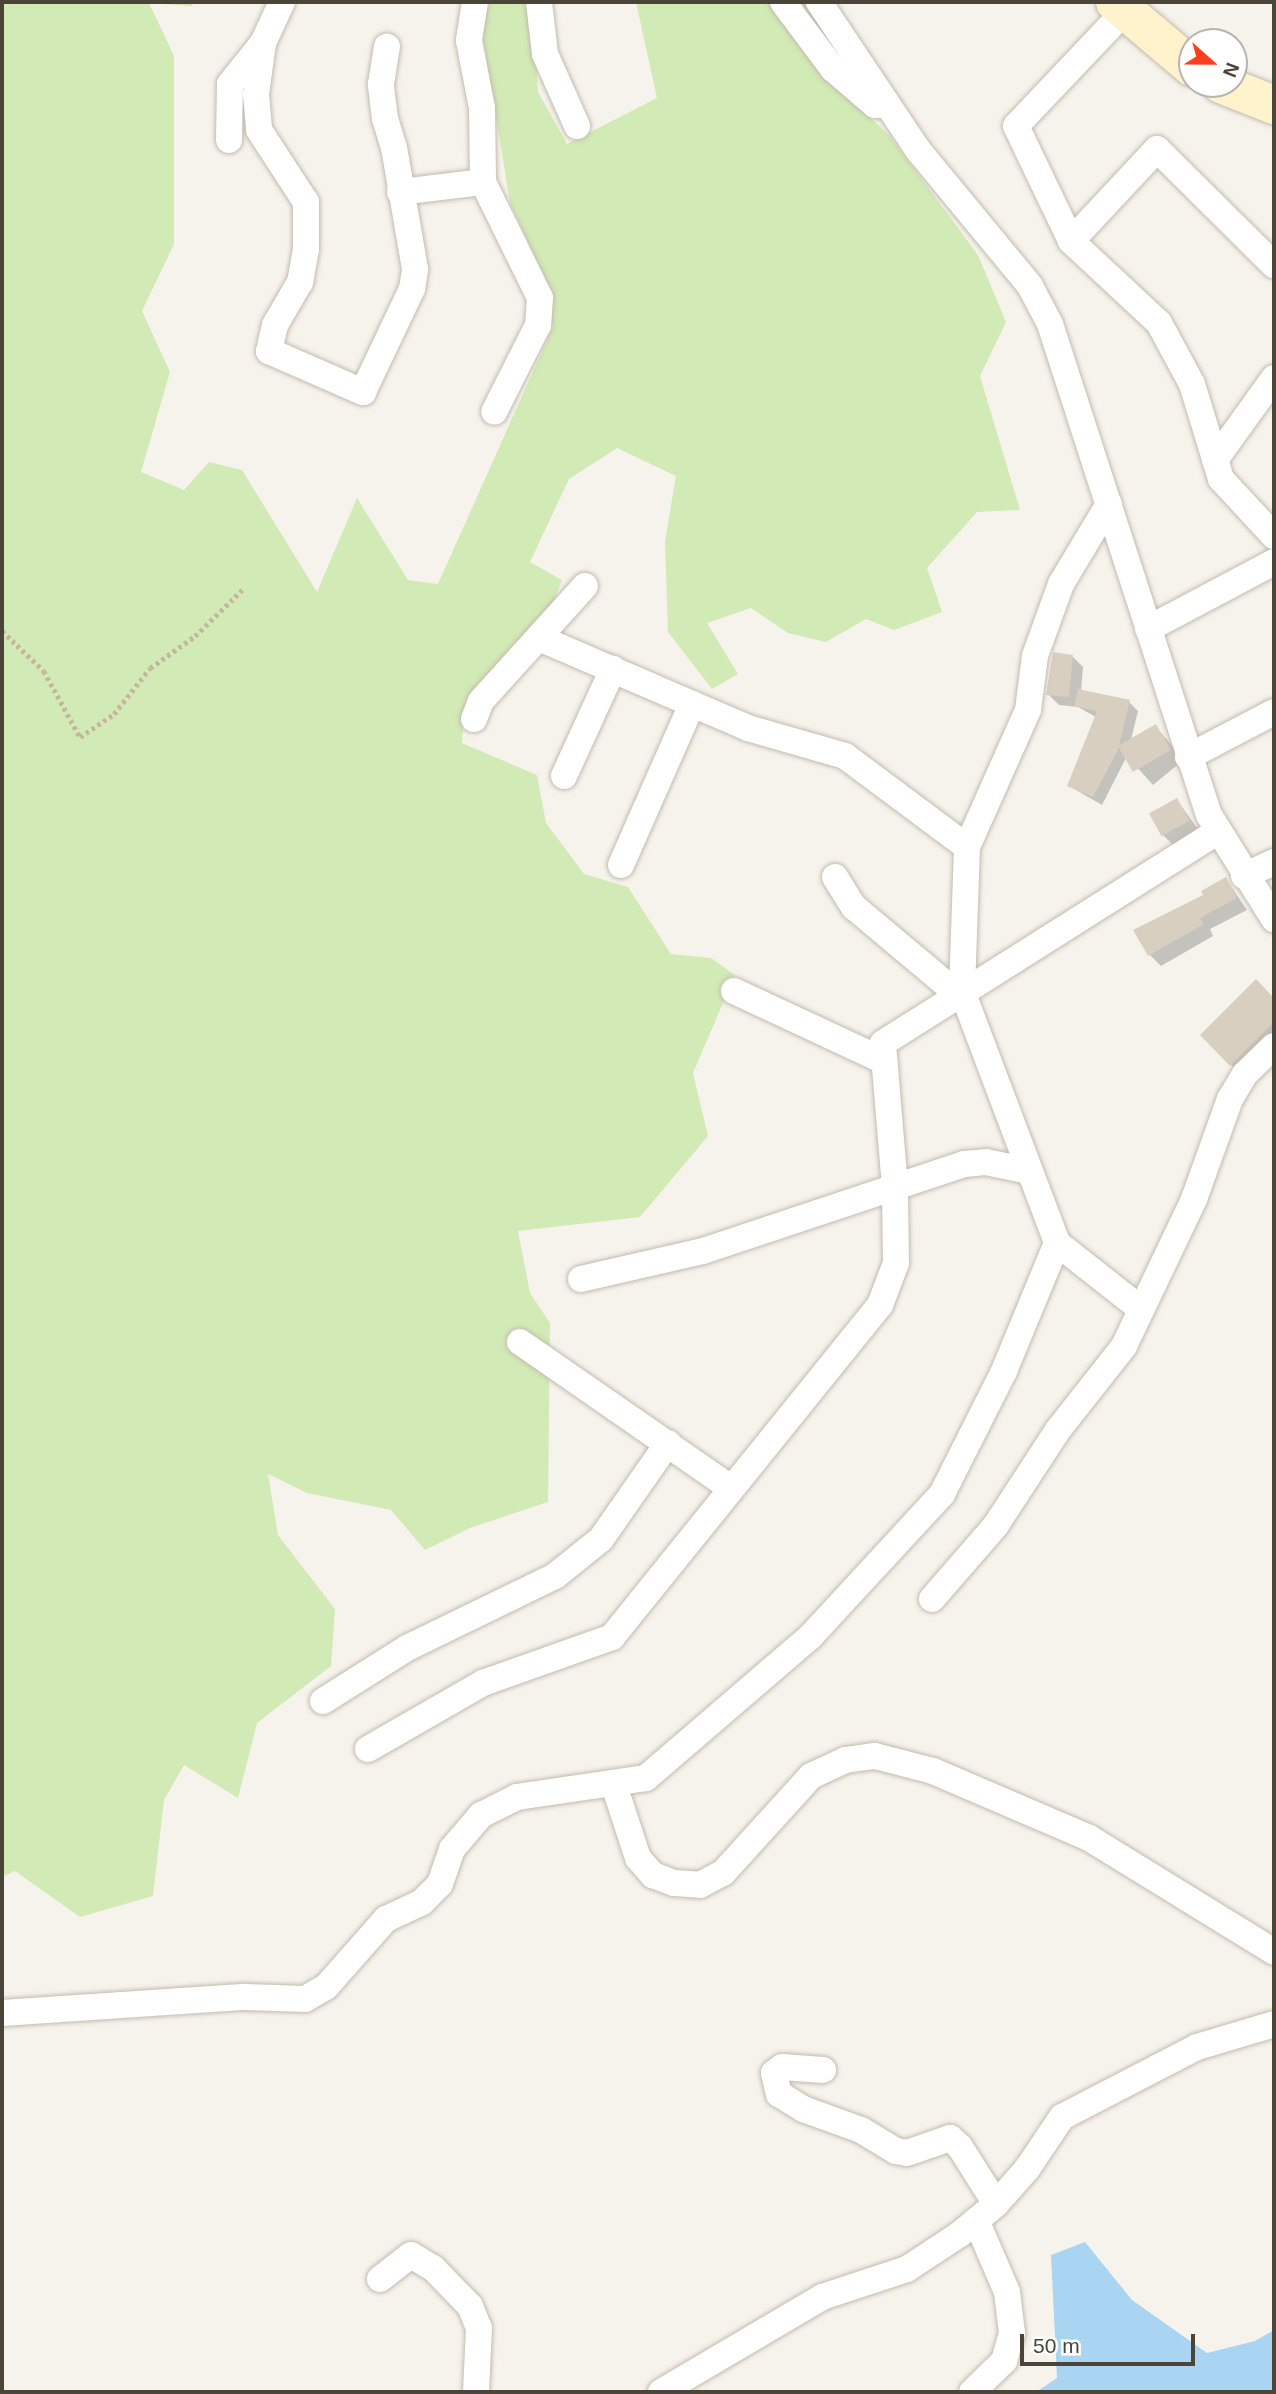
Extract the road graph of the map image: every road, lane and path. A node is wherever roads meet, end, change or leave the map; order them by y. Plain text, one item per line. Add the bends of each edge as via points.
1 (282, 2) edge
2 (475, 2) edge
3 (540, 2) edge
4 (783, 2) edge
5 (819, 2) edge
6 (1120, 6) edge
7 (263, 43) junction
8 (387, 46) dead end
9 (1178, 56) edge
10 (1248, 95) edge
11 (887, 104) junction
12 (1274, 105) edge
13 (577, 126) dead end
14 (229, 140) dead end
15 (483, 182) junction
16 (400, 192) junction
17 (1071, 241) junction
18 (1274, 265) edge
19 (1274, 378) edge
20 (494, 412) dead end
21 (1215, 460) junction
22 (1109, 504) junction
23 (1274, 536) edge
24 (1274, 562) edge
25 (585, 586) dead end
26 (242, 590) dead end
27 (1148, 629) junction
28 (2, 631) edge
29 (540, 638) junction
30 (612, 669) junction
31 (692, 704) junction
32 (1274, 712) edge
33 (474, 719) dead end
34 (1188, 757) junction
35 (564, 776) dead end
36 (1218, 831) junction
37 (967, 847) junction
38 (1274, 862) edge
39 (621, 865) dead end
40 (1244, 876) junction
41 (835, 877) dead end
42 (1274, 919) edge
43 (962, 991) junction
44 (734, 992) dead end
45 (1274, 1046) edge
46 (884, 1060) junction
47 (1029, 1171) junction
48 (895, 1187) junction
49 (1057, 1243) junction
50 (581, 1279) dead end
51 (1141, 1309) junction
52 (520, 1342) dead end
53 (668, 1443) junction
54 (732, 1488) junction
55 (932, 1599) dead end
56 (323, 1701) dead end
57 (368, 1749) dead end
58 (614, 1785) junction
59 (1274, 1952) edge
60 (2, 2013) edge
61 (1274, 2024) edge
62 (823, 2070) dead end
63 (986, 2212) junction
64 (380, 2279) dead end
65 (476, 2392) edge
66 (661, 2392) edge
67 (972, 2392) edge

1 - 7 street
2 - 15 street via 470,41 482,108
3 - 13 street via 545,54
4 - 11 street via 833,69 875,105
5 - 11 street
6 - 9 main road
6 - 17 street via 1016,126
7 - 14 street via 230,84
7 - 16 street via 256,94 259,130 306,202 306,249 300,282 275,326 269,351 363,393 412,289 415,269
8 - 16 street via 381,84
10 - 12 main road
11 - 22 street via 918,150 1030,286 1050,324
15 - 16 street
15 - 20 street via 540,298 538,325
17 - 18 street via 1157,149
17 - 21 street via 1159,323 1192,384
19 - 21 street
21 - 23 street via 1221,479
22 - 27 street
22 - 37 street via 1061,584 1035,656 1028,710
24 - 27 street
25 - 29 street
26 - 28 path via 195,636 150,668 114,714 80,737 44,671
27 - 34 street
29 - 30 street
29 - 33 street via 481,701
30 - 31 street
30 - 35 street
31 - 37 street via 747,728 845,756
31 - 39 street
32 - 34 street
34 - 36 street
36 - 40 street
36 - 43 street
37 - 43 street
38 - 40 street
40 - 42 street
41 - 43 street via 854,907 947,985
43 - 46 street via 883,1043
43 - 47 street
44 - 46 street
45 - 51 street via 1245,1074 1230,1099 1194,1199
46 - 48 street
47 - 48 street via 986,1162 964,1164
47 - 49 street
48 - 50 street via 703,1251
48 - 54 street via 896,1263 880,1305
49 - 51 street
49 - 58 street via 1004,1371 942,1494 811,1636 646,1777
51 - 55 street via 1124,1346 1058,1430 996,1524
52 - 53 street
53 - 54 street
53 - 56 street via 601,1539 555,1576 407,1648
54 - 57 street via 612,1637 483,1683
58 - 59 street via 638,1858 653,1875 700,1885 723,1873 811,1776 845,1760 875,1756 933,1771 1089,1838
58 - 60 street via 517,1797 481,1815 452,1849 440,1884 422,1902 386,1919 326,1987 304,1999 246,1997
61 - 63 street via 1197,2047 1062,2117
62 - 63 street via 782,2067 774,2073 779,2094 803,2109 861,2130 896,2151 907,2153 950,2138 960,2147
63 - 66 street via 907,2269 822,2297
63 - 67 street via 1007,2292 1012,2333 1003,2361
64 - 65 street via 411,2255 433,2268 470,2306 479,2328

